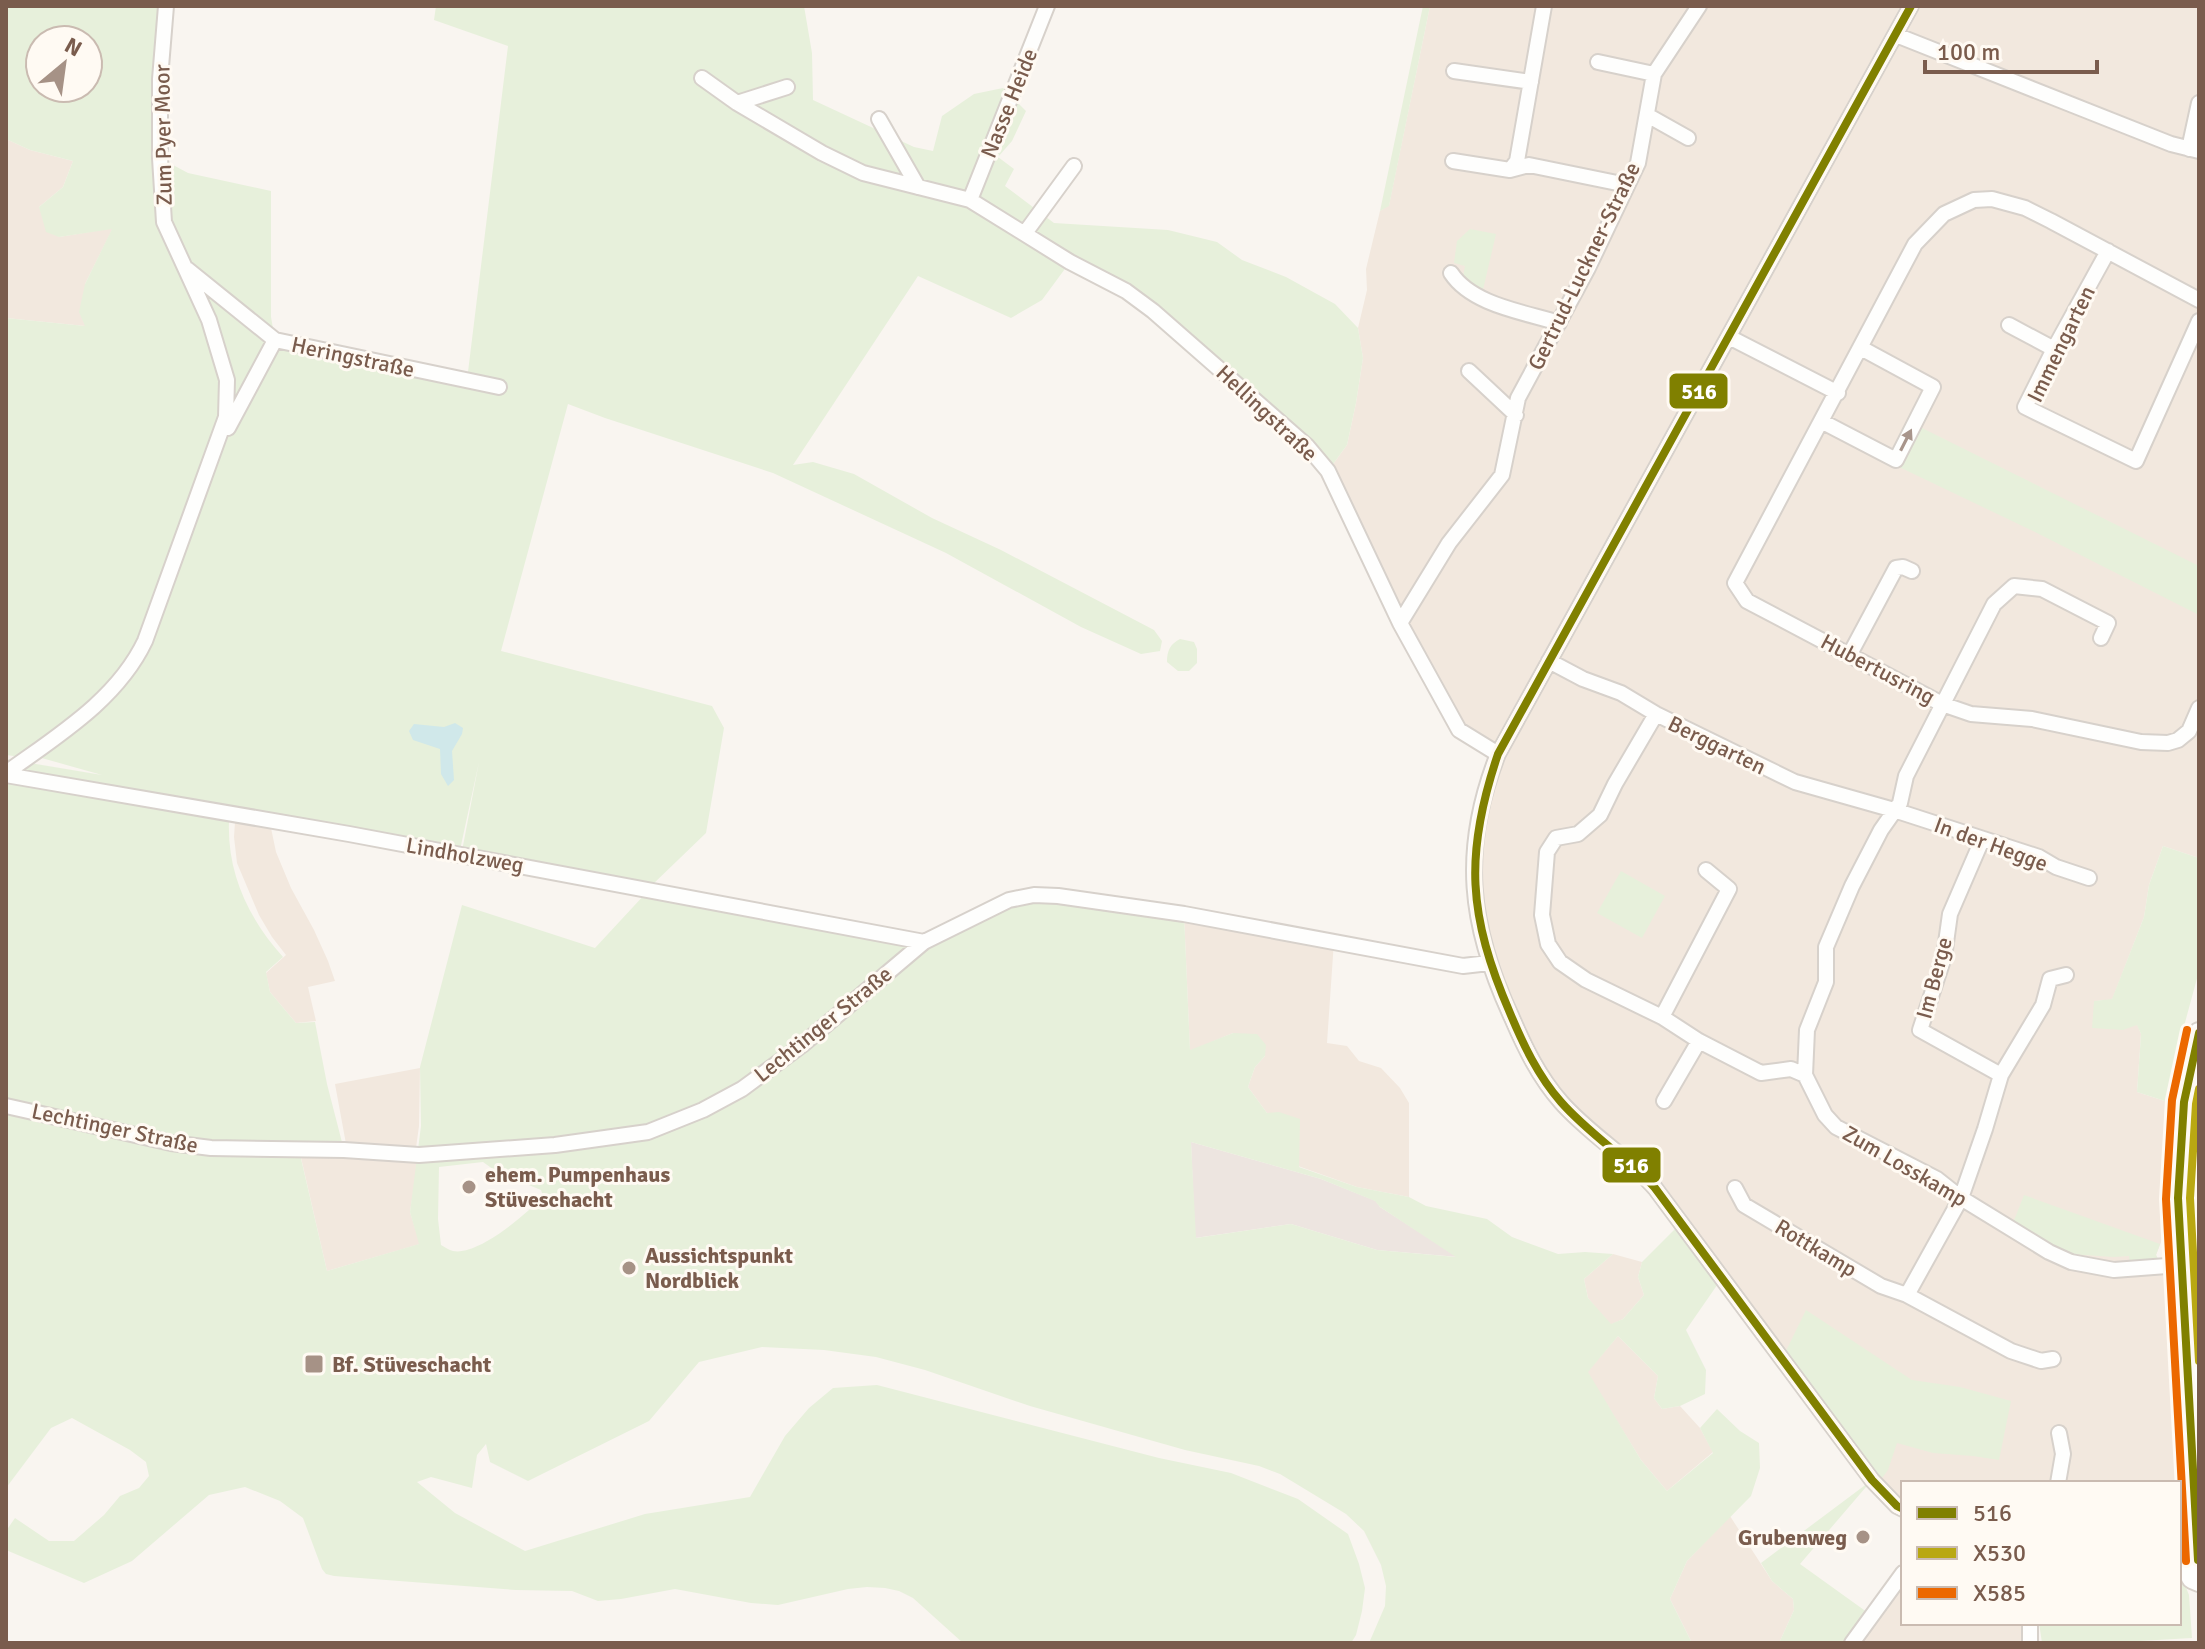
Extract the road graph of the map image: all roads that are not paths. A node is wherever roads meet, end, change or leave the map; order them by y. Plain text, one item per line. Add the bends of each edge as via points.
1 (166, 6) edge
2 (1047, 6) edge
3 (1544, 6) edge
4 (1699, 6) edge
5 (1911, 6) edge
6 (1896, 35) junction
7 (1598, 62) dead end
8 (1454, 71) dead end
9 (1654, 74) junction
10 (702, 78) dead end
11 (1531, 82) junction
12 (787, 87) dead end
13 (737, 103) junction
14 (2199, 103) edge
15 (1647, 115) junction
16 (879, 119) dead end
17 (1688, 138) dead end
18 (2194, 150) edge
19 (1453, 161) dead end
20 (1074, 166) dead end
21 (1510, 170) junction
22 (1627, 185) junction
23 (918, 187) junction
24 (970, 200) junction
25 (1025, 233) junction
26 (2108, 251) junction
27 (184, 266) junction
28 (1451, 273) dead end
29 (2199, 300) edge
30 (2199, 321) edge
31 (1559, 323) junction
32 (2009, 325) dead end
33 (1729, 337) junction
34 (275, 340) junction
35 (1861, 348) junction
36 (2054, 349) junction
37 (1469, 371) dead end
38 (499, 387) dead end
39 (1838, 393) junction
40 (1516, 415) junction
41 (1821, 421) junction
42 (218, 442) junction
43 (1912, 571) dead end
44 (1400, 623) junction
45 (2101, 638) dead end
46 (1850, 654) junction
47 (1549, 661) junction
48 (1942, 704) junction
49 (2199, 708) edge
50 (1656, 714) junction
51 (1498, 754) junction
52 (6, 774) edge
53 (1894, 810) junction
54 (1982, 840) junction
55 (1706, 870) dead end
56 (2089, 878) dead end
57 (924, 942) junction
58 (1489, 963) junction
59 (2066, 975) dead end
60 (1662, 1017) junction
61 (2199, 1033) edge
62 (1699, 1041) junction
63 (1805, 1075) junction
64 (2001, 1075) junction
65 (1664, 1101) dead end
66 (6, 1106) edge
67 (1735, 1188) dead end
68 (1961, 1198) junction
69 (2180, 1265) junction
70 (1907, 1295) junction
71 (2053, 1359) dead end
72 (2193, 1393) edge
73 (2059, 1433) dead end
74 (2058, 1481) edge
75 (1901, 1508) edge
76 (2193, 1567) edge
77 (1901, 1576) edge
78 (1852, 1643) edge

1 - 27 street, Zum Pyer Moor via 160,79 164,222
2 - 24 street, Nasse Heide
3 - 11 street
4 - 9 street, Gertrud-Luckner-Straße
5 - 6 street
6 - 18 street
6 - 33 street
7 - 9 street
8 - 11 street
9 - 15 street, Gertrud-Luckner-Straße
10 - 13 street, Hellingstraße
11 - 21 street via 1517,161
12 - 13 street
13 - 23 street, Hellingstraße via 863,173
14 - 18 street
15 - 17 street
15 - 22 street, Gertrud-Luckner-Straße via 1638,163
16 - 23 street
19 - 21 street
20 - 25 street
21 - 22 street via 1529,165
22 - 31 street, Gertrud-Luckner-Straße
23 - 24 street, Hellingstraße
24 - 25 street, Hellingstraße
25 - 44 street, Hellingstraße via 1153,311 1307,446 1328,471
26 - 29 street, Hubertusring
26 - 35 street, Hubertusring via 2025,208 1974,200 1944,214 1915,244
26 - 36 street, Immengarten
27 - 34 street, Heringstraße
27 - 42 street, Zum Pyer Moor via 209,320 227,380 226,417
28 - 31 street via 1481,299
30 - 36 street, Immengarten via 2136,461 2025,407
31 - 40 street, Gertrud-Luckner-Straße via 1518,398
32 - 36 street
33 - 39 street
33 - 47 street
34 - 38 street, Heringstraße
34 - 42 street, Zum Pyer Moor
35 - 39 street, Hubertusring
41 -> 35 street via 1896,460 1933,387
37 - 40 street
39 - 41 street, Hubertusring
40 - 44 street, Gertrud-Luckner-Straße via 1502,475 1449,543
41 - 46 street, Hubertusring via 1735,583 1747,601
42 - 52 street, Zum Pyer Moor via 135,663 99,702
43 - 46 street via 1896,568
44 - 51 street, Hellingstraße via 1459,730
45 - 48 street, Zum Losskamp via 2108,623 2042,589 2014,586 1994,604
46 - 48 street, Hubertusring
47 - 50 street, Berggarten
47 - 51 street
48 - 49 street, Hubertusring via 1971,714 2168,743 2189,731
48 - 53 street, Zum Losskamp
50 - 53 street, Berggarten via 1795,782
50 - 60 street via 1600,815 1578,834 1556,838 1547,852 1542,915 1548,944 1560,962
51 - 58 street via 1477,819 1472,876
52 - 57 street, Lindholzweg
53 - 54 street, In der Hegge
53 - 63 street, Zum Losskamp via 1826,947 1826,982 1807,1030
54 - 56 street, In der Hegge
54 - 64 street, Im Berge via 1950,914 1944,957 1920,1030
55 - 60 street via 1729,889
57 - 58 street, Lechtinger Straße via 1009,900 1034,895 1184,914 1463,966
57 - 66 street, Lechtinger Straße via 742,1089 648,1132 419,1155 211,1148
58 - 75 street via 1545,1082 1562,1104 1655,1188 1872,1480
59 - 64 street via 2050,979 2043,1005
60 - 62 street
61 - 69 street via 2181,1131
62 - 63 street via 1761,1073 1791,1069
62 - 65 street
63 - 68 street, Zum Losskamp via 1836,1127 1937,1179
64 - 68 street
67 - 70 street, Rottkamp via 1744,1205 1881,1286
68 - 69 street, Zum Losskamp via 2071,1262 2114,1270
68 - 70 street
69 - 72 street
70 - 71 street, Rottkamp via 2011,1351 2041,1361
72 - 76 street
73 - 74 street via 2063,1454
77 - 78 street

